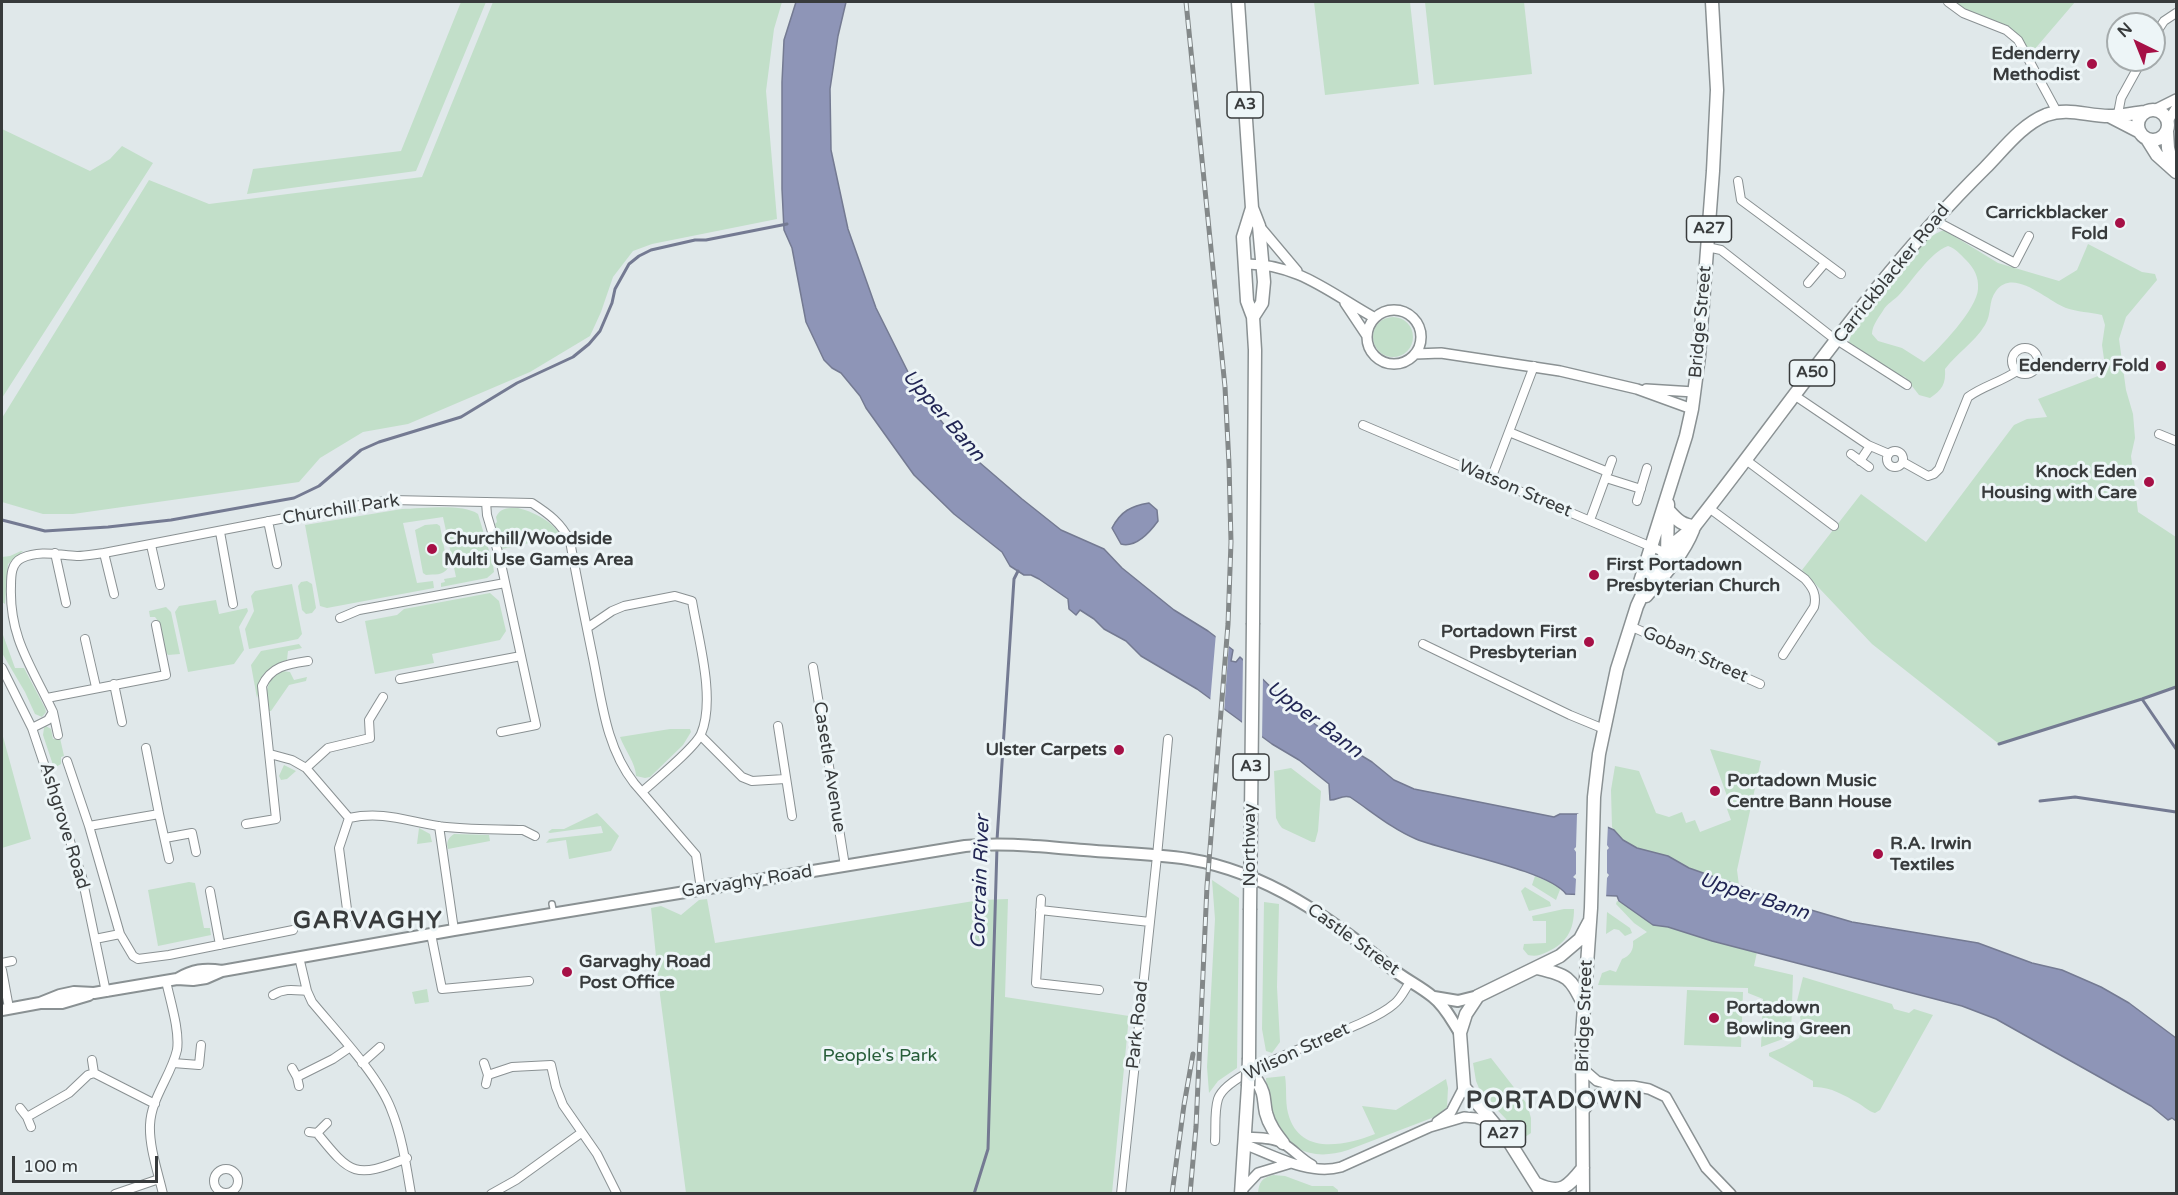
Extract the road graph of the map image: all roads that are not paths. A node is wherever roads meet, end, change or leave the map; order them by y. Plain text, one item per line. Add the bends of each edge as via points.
1 (1238, 2) edge
2 (1712, 2) edge
3 (1948, 2) edge
4 (2135, 72) edge
5 (2176, 99) edge
6 (2176, 108) edge
7 (2149, 111) junction
8 (2057, 112) junction
9 (2114, 116) junction
10 (2168, 126) junction
11 (2143, 136) junction
12 (2175, 170) edge
13 (1738, 181) dead end
14 (1252, 208) junction
15 (1934, 220) junction
16 (1259, 226) junction
17 (2029, 236) dead end
18 (1707, 247) junction
19 (1262, 263) junction
20 (1825, 263) junction
21 (1244, 264) junction
22 (1840, 274) dead end
23 (1301, 275) junction
24 (1808, 283) dead end
25 (1344, 301) junction
26 (1253, 317) junction
27 (1375, 318) junction
28 (1367, 336) junction
29 (1421, 338) junction
30 (1837, 340) junction
31 (1441, 353) junction
32 (1415, 354) junction
33 (1534, 366) junction
34 (2017, 371) dead end
35 (1906, 385) dead end
36 (1637, 389) junction
37 (1694, 392) junction
38 (1794, 396) junction
39 (1692, 409) junction
40 (1363, 425) dead end
41 (1509, 432) junction
42 (2159, 434) dead end
43 (2176, 441) edge
44 (1870, 446) junction
45 (1851, 454) dead end
46 (1888, 454) junction
47 (1612, 460) dead end
48 (1746, 460) junction
49 (1860, 461) junction
50 (1903, 462) junction
51 (1869, 467) dead end
52 (1647, 468) dead end
53 (1607, 475) junction
54 (1491, 479) junction
55 (1641, 489) junction
56 (1667, 495) junction
57 (1637, 501) dead end
58 (486, 502) junction
59 (1708, 508) junction
60 (1669, 511) junction
61 (1590, 520) junction
62 (268, 521) junction
63 (1834, 526) dead end
64 (1694, 527) junction
65 (220, 532) junction
66 (151, 545) junction
67 (1652, 546) junction
68 (55, 553) junction
69 (104, 553) junction
70 (1666, 553) junction
71 (277, 564) dead end
72 (1669, 569) junction
73 (505, 583) junction
74 (160, 585) dead end
75 (114, 594) dead end
76 (66, 603) dead end
77 (233, 604) dead end
78 (1637, 606) junction
79 (340, 618) dead end
80 (156, 625) dead end
81 (1630, 626) junction
82 (587, 628) junction
83 (85, 639) dead end
84 (1423, 644) dead end
85 (1783, 655) dead end
86 (521, 656) junction
87 (308, 661) dead end
88 (813, 667) dead end
89 (2, 668) edge
90 (400, 679) dead end
91 (5, 683) edge
92 (114, 684) junction
93 (1760, 684) dead end
94 (96, 687) junction
95 (383, 697) dead end
96 (46, 698) junction
97 (53, 712) junction
98 (122, 722) dead end
99 (777, 726) dead end
100 (33, 728) junction
101 (1604, 729) junction
102 (501, 732) dead end
103 (58, 735) dead end
104 (701, 736) junction
105 (1168, 739) dead end
106 (146, 748) dead end
107 (270, 754) junction
108 (68, 760) dead end
109 (306, 768) junction
110 (785, 779) junction
111 (642, 792) junction
112 (159, 814) junction
113 (792, 816) dead end
114 (350, 818) junction
115 (246, 824) dead end
116 (89, 826) junction
117 (440, 826) junction
118 (534, 836) dead end
119 (165, 838) junction
120 (196, 852) dead end
121 (1157, 856) junction
122 (169, 859) dead end
123 (845, 866) junction
124 (1271, 886) joint
125 (701, 889) junction
126 (210, 891) dead end
127 (1041, 899) dead end
128 (1591, 908) junction
129 (1040, 910) junction
130 (348, 917) dead end
131 (1150, 922) junction
132 (292, 930) dead end
133 (454, 930) junction
134 (120, 934) junction
135 (431, 934) junction
136 (95, 939) junction
137 (220, 945) junction
138 (299, 957) junction
139 (12, 961) dead end
140 (2, 963) edge
141 (1537, 968) junction
142 (2, 970) edge
143 (171, 980) junction
144 (529, 981) dead end
145 (1410, 982) junction
146 (277, 990) dead end
147 (1099, 990) dead end
148 (307, 991) junction
149 (106, 992) junction
150 (1478, 996) junction
151 (1434, 998) junction
152 (1584, 1005) junction
153 (5, 1009) edge
154 (1460, 1033) junction
155 (201, 1046) dead end
156 (380, 1047) dead end
157 (349, 1048) junction
158 (93, 1060) dead end
159 (173, 1063) junction
160 (362, 1063) junction
161 (484, 1063) dead end
162 (292, 1068) dead end
163 (1582, 1068) junction
164 (94, 1073) junction
165 (297, 1077) junction
166 (1253, 1084) junction
167 (299, 1086) dead end
168 (1614, 1086) junction
169 (1464, 1087) junction
170 (155, 1104) junction
171 (20, 1108) dead end
172 (1583, 1112) junction
173 (27, 1117) junction
174 (327, 1123) dead end
175 (1496, 1125) junction
176 (31, 1127) dead end
177 (1430, 1127) junction
178 (581, 1133) junction
179 (1245, 1140) junction
180 (1215, 1141) dead end
181 (1283, 1143) junction
182 (406, 1158) junction
183 (1291, 1163) junction
184 (1317, 1167) junction
185 (1583, 1168) junction
186 (159, 1179) junction
187 (1539, 1189) edge
188 (502, 1192) edge
189 (1242, 1192) edge
190 (114, 1194) edge
191 (163, 1194) edge
192 (411, 1194) edge
193 (491, 1194) edge
194 (617, 1194) edge
195 (1121, 1194) edge
196 (1583, 1194) edge
197 (1731, 1194) edge

1 - 14 main road, Northway / A3
2 - 18 main road, Bridge Street / A27 via 1717,90
3 - 8 street via 1963,13 2006,30 2018,40
4 - 9 street
5 - 7 street
6 - 10 street
7 - 9 main road, Carrickblacker Road / A50
7 - 10 main road via 2163,113
7 - 11 main road via 2138,123
8 - 9 main road, Carrickblacker Road / A50
8 - 15 main road, Carrickblacker Road / A50 via 2023,129
9 - 11 main road, Carrickblacker Road / A50
10 - 11 main road via 2161,138
10 - 12 main road, A50 via 2168,148
11 - 12 main road, A50
13 - 20 street via 1741,200
14 - 16 main road, Northway / A3
14 - 21 main road, Northway / A3 via 1244,237
15 - 17 street via 2015,262
15 - 30 main road, Carrickblacker Road / A50
16 - 19 main road, Northway / A3
16 - 23 street
18 - 30 street via 1721,250
18 - 37 main road, Bridge Street / A27
19 - 21 street
19 - 23 street
19 - 26 main road, Northway / A3 via 1262,303
20 - 22 street
20 - 24 street
21 - 26 main road, Northway / A3 via 1247,301
23 - 25 street
25 - 27 street
25 - 28 street
26 - 166 main road, Northway / A3, bridge via 1249,1063
27 - 28 street
27 - 29 street via 1389,310 1404,312 1416,321
28 - 32 street via 1371,351 1384,362 1400,363
29 - 31 street
29 - 32 street
30 - 35 street
30 - 38 main road, Carrickblacker Road / A50
31 - 32 street
31 - 33 street
33 - 36 street
33 - 41 street
34 - 50 street via 1968,397 1934,474 1928,476
36 - 37 street
36 - 39 street
37 - 39 main road, Bridge Street / A27
38 - 44 street
38 - 48 main road, Carrickblacker Road / A50
39 - 56 main road, Bridge Street / A27
40 - 54 street, Watson Street
41 - 53 street
41 - 54 street
42 - 43 street
44 - 46 street
44 - 49 street
45 - 49 street
46 - 50 street via 1898,451
46 - 50 street via 1891,466
47 - 53 street
48 - 59 main road, Carrickblacker Road / A50
48 - 63 street
49 - 51 street
52 - 55 street
53 - 55 street
53 - 61 street
54 - 61 street, Watson Street
55 - 57 street
56 - 60 main road, Bridge Street / A27
56 - 67 main road, Bridge Street / A27
58 - 62 street, Churchill Park via 392,500
58 - 73 street
58 - 82 street, Churchill Park via 532,503 562,526 570,541
59 - 64 main road, Carrickblacker Road / A50
59 - 85 street via 1805,579 1815,592 1814,607
60 - 64 main road via 1679,522
60 - 70 main road, Bridge Street / A27
61 - 67 street, Watson Street
62 - 65 street, Churchill Park
62 - 71 street, Churchill Park
64 - 70 main road, Carrickblacker Road / A50
64 - 72 main road, Carrickblacker Road / A50
65 - 66 street, Churchill Park
65 - 77 street
66 - 69 street, Churchill Park
66 - 74 street
67 - 70 street, Watson Street
67 - 78 main road, Bridge Street / A27
68 - 69 street, Churchill Park
68 - 76 street
68 - 96 street, Churchill Park via 19,559 11,571 10,606 15,632
69 - 75 street
70 - 72 main road, Bridge Street / A27
70 - 78 main road, Bridge Street / A27
72 - 78 main road, Bridge Street / A27
73 - 79 street via 359,610
73 - 86 street
78 - 81 main road, Bridge Street / A27
80 - 92 street via 166,675
81 - 93 street, Goban Street
81 - 101 main road, Bridge Street / A27
82 - 104 street via 624,606 675,596 692,601 708,691
82 - 111 street via 610,738 624,771
83 - 94 street
84 - 101 street
86 - 90 street
86 - 102 street via 536,725
87 - 107 street via 274,669 262,686
88 - 123 street, Casetle Avenue
89 - 91 street, Ashgrove Road
91 - 100 street, Ashgrove Road
92 - 94 street
92 - 98 street
94 - 96 street
95 - 109 street via 369,720 370,738 328,748
96 - 97 street, Churchill Park
97 - 100 street via 48,720
97 - 103 street, Churchill Park
99 - 110 street
100 - 136 street, Ashgrove Road via 82,877
101 - 128 main road, Bridge Street / A27 via 1595,788
104 - 110 street via 742,777
104 - 111 street
105 - 121 street, Park Road
106 - 112 street
107 - 109 street
107 - 115 street via 276,819
108 - 116 street
109 - 114 street
110 - 113 street
111 - 125 street via 696,855
112 - 116 street
112 - 119 street
114 - 117 street via 386,815
114 - 130 street via 339,848
116 - 134 street
117 - 118 street via 523,830
117 - 133 street
119 - 120 street via 192,833
119 - 122 street
121 - 123 main road, Garvaghy Road via 986,844
121 - 124 main road, Garvaghy Road via 1223,868
121 - 131 street, Park Road
123 - 125 main road, Garvaghy Road
124 - 145 main road, Castle Street via 1341,928
125 - 133 main road, Garvaghy Road via 553,909
126 - 137 street
127 - 129 street
128 - 141 main road, A27 via 1580,939
128 - 152 main road, Bridge Street / A27
129 - 131 street
129 - 147 street via 1036,983
131 - 195 street, Park Road
132 - 137 street
133 - 135 main road, Garvaghy Road
134 - 136 street
134 - 137 street via 138,959
135 - 138 main road, Garvaghy Road
135 - 144 street via 442,990
136 - 149 street, Ashgrove Road
138 - 143 main road, Garvaghy Road via 222,971 192,971
138 - 148 street
139 - 140 street
141 - 150 main road, A27
141 - 152 main road via 1570,980
142 - 153 street
143 - 149 main road, Garvaghy Road
143 - 159 street via 177,1047
145 - 151 main road, Castle Street
145 - 180 street, Wilson Street via 1399,1000 1380,1014 1281,1057 1224,1088 1218,1099
146 - 148 street
148 - 157 street
149 - 153 main road, Garvaghy Road via 74,992
150 - 151 main road via 1458,1001
150 - 154 main road
151 - 154 main road, Castle Street
152 - 163 main road, Bridge Street / A27
154 - 169 main road, Castle Street
155 - 159 street via 199,1065
156 - 160 street
157 - 160 street
157 - 165 street
158 - 164 street
159 - 170 street
160 - 182 street via 391,1107
161 - 178 street via 487,1080 512,1066 551,1065 563,1105
162 - 165 street
163 - 168 street via 1597,1081
163 - 172 main road, Bridge Street / A27
164 - 170 street
164 - 173 street
165 - 167 street
166 - 179 main road, Northway / A3
166 - 181 main road via 1264,1093 1266,1113
168 - 172 street via 1597,1095
168 - 197 street via 1649,1089 1666,1097 1707,1168
169 - 175 main road, A27
169 - 177 street via 1451,1112
170 - 186 street via 150,1135
171 - 173 street
172 - 185 main road, Bridge Street / A27
173 - 176 street
174 - 182 street via 313,1132 350,1168 366,1171
175 - 177 street via 1464,1117
175 - 187 main road, A27
177 - 184 street via 1341,1167
178 - 188 street
178 - 194 street via 597,1154
179 - 181 street
179 - 183 street
179 - 189 main road, Northway / A3
181 - 184 street
182 - 192 street
183 - 184 street
183 - 189 street via 1258,1173
185 - 187 main road via 1561,1189
185 - 196 main road, A27
186 - 190 street
186 - 191 street
188 - 193 street

